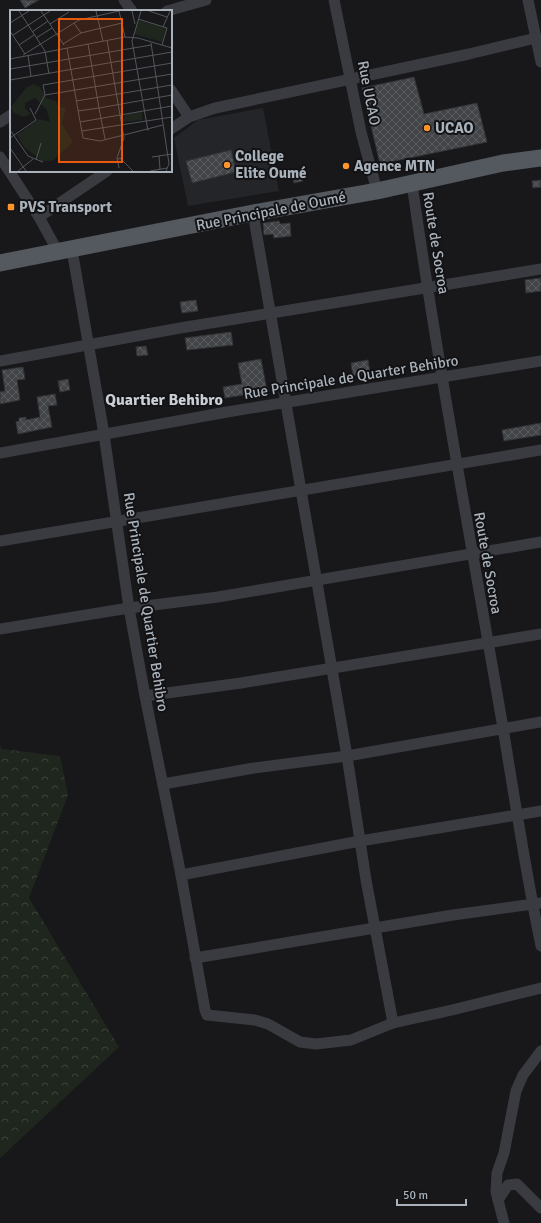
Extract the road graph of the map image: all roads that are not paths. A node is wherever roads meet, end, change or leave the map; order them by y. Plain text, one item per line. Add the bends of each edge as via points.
1 (124, 0) edge
2 (206, 0) edge
3 (334, 0) edge
4 (528, 0) edge
5 (131, 10) edge
6 (170, 10) edge
7 (536, 38) junction
8 (541, 62) edge
9 (351, 79) junction
10 (172, 92) edge
11 (10, 116) edge
12 (189, 117) junction
13 (0, 122) edge
14 (172, 128) edge
15 (0, 157) edge
16 (541, 158) edge
17 (106, 172) edge
18 (412, 184) junction
19 (377, 191) junction
20 (253, 213) junction
21 (39, 217) junction
22 (65, 251) junction
23 (0, 264) edge
24 (541, 269) edge
25 (428, 289) junction
26 (270, 313) junction
27 (88, 345) junction
28 (0, 361) edge
29 (541, 361) edge
30 (442, 378) junction
31 (285, 402) junction
32 (104, 434) junction
33 (541, 450) edge
34 (0, 453) edge
35 (456, 465) junction
36 (302, 491) junction
37 (117, 521) junction
38 (0, 540) edge
39 (541, 542) edge
40 (472, 554) junction
41 (316, 581) junction
42 (129, 608) junction
43 (0, 629) edge
44 (541, 634) edge
45 (487, 643) junction
46 (330, 669) junction
47 (145, 696) junction
48 (541, 722) edge
49 (503, 728) junction
50 (347, 756) junction
51 (163, 784) junction
52 (541, 811) edge
53 (517, 816) junction
54 (360, 841) junction
55 (181, 875) junction
56 (537, 903) edge
57 (375, 929) junction
58 (541, 946) edge
59 (195, 958) junction
60 (541, 988) edge
61 (393, 1022) junction
62 (541, 1051) edge
63 (498, 1200) junction
64 (541, 1208) edge
65 (504, 1223) edge

1 - 5 street
2 - 6 street
3 - 9 street, Rue UCAO
4 - 7 street
7 - 8 street
7 - 9 street
9 - 12 street via 215,108
9 - 19 street, Rue UCAO via 361,132
10 - 12 street
11 - 13 street
12 - 14 street
15 - 21 street, Rue Principale de Quartier Behibro
16 - 18 main road, Rue Principale de Oumé via 502,163
17 - 21 street
18 - 19 main road, Rue Principale de Oumé
18 - 25 street, Route de Socroa
19 - 20 main road, Rue Principale de Oumé
20 - 22 main road, Rue Principale de Oumé
20 - 26 street
21 - 22 street, Rue Principale de Quartier Behibro
22 - 23 main road, Rue Principale de Oumé
22 - 27 street, Rue Principale de Quartier Behibro
24 - 25 street
25 - 26 street
25 - 30 street, Route de Socroa
26 - 27 street
26 - 31 street
27 - 28 street
27 - 32 street, Rue Principale de Quartier Behibro
29 - 30 street, Rue Principale de Quarter Behibro
30 - 31 street, Rue Principale de Quarter Behibro
30 - 35 street, Route de Socroa
31 - 32 street, Rue Principale de Quarter Behibro
31 - 36 street
32 - 34 street, Rue Principale de Quarter Behibro
32 - 37 street, Rue Principale de Quartier Behibro
33 - 35 street
35 - 36 street
35 - 40 street, Route de Socroa
36 - 37 street
36 - 41 street
37 - 38 street
37 - 42 street, Rue Principale de Quartier Behibro
39 - 40 street
40 - 41 street
40 - 45 street, Route de Socroa
41 - 42 street
41 - 46 street
42 - 43 street
42 - 47 street, Rue Principale de Quartier Behibro
44 - 45 street
45 - 46 street
45 - 49 street, Route de Socroa
46 - 47 street
46 - 50 street
47 - 51 street, Rue Principale de Quartier Behibro
48 - 49 street
49 - 50 street
49 - 53 street, Route de Socroa
50 - 51 street via 254,768
50 - 54 street
51 - 55 street, Rue Principale de Quartier Behibro
52 - 53 street
53 - 54 street
53 - 56 street, Route de Socroa
54 - 55 street
54 - 57 street
55 - 59 street, Rue Principale de Quartier Behibro
56 - 57 street
56 - 58 street, Route de Socroa
57 - 59 street
57 - 61 street
59 - 61 street, Rue Principale de Quartier Behibro via 208,1016 255,1020 308,1044 351,1040
60 - 61 street
62 - 63 street via 523,1075 516,1090 504,1153 497,1173
63 - 64 street via 508,1185 517,1184
63 - 65 street

